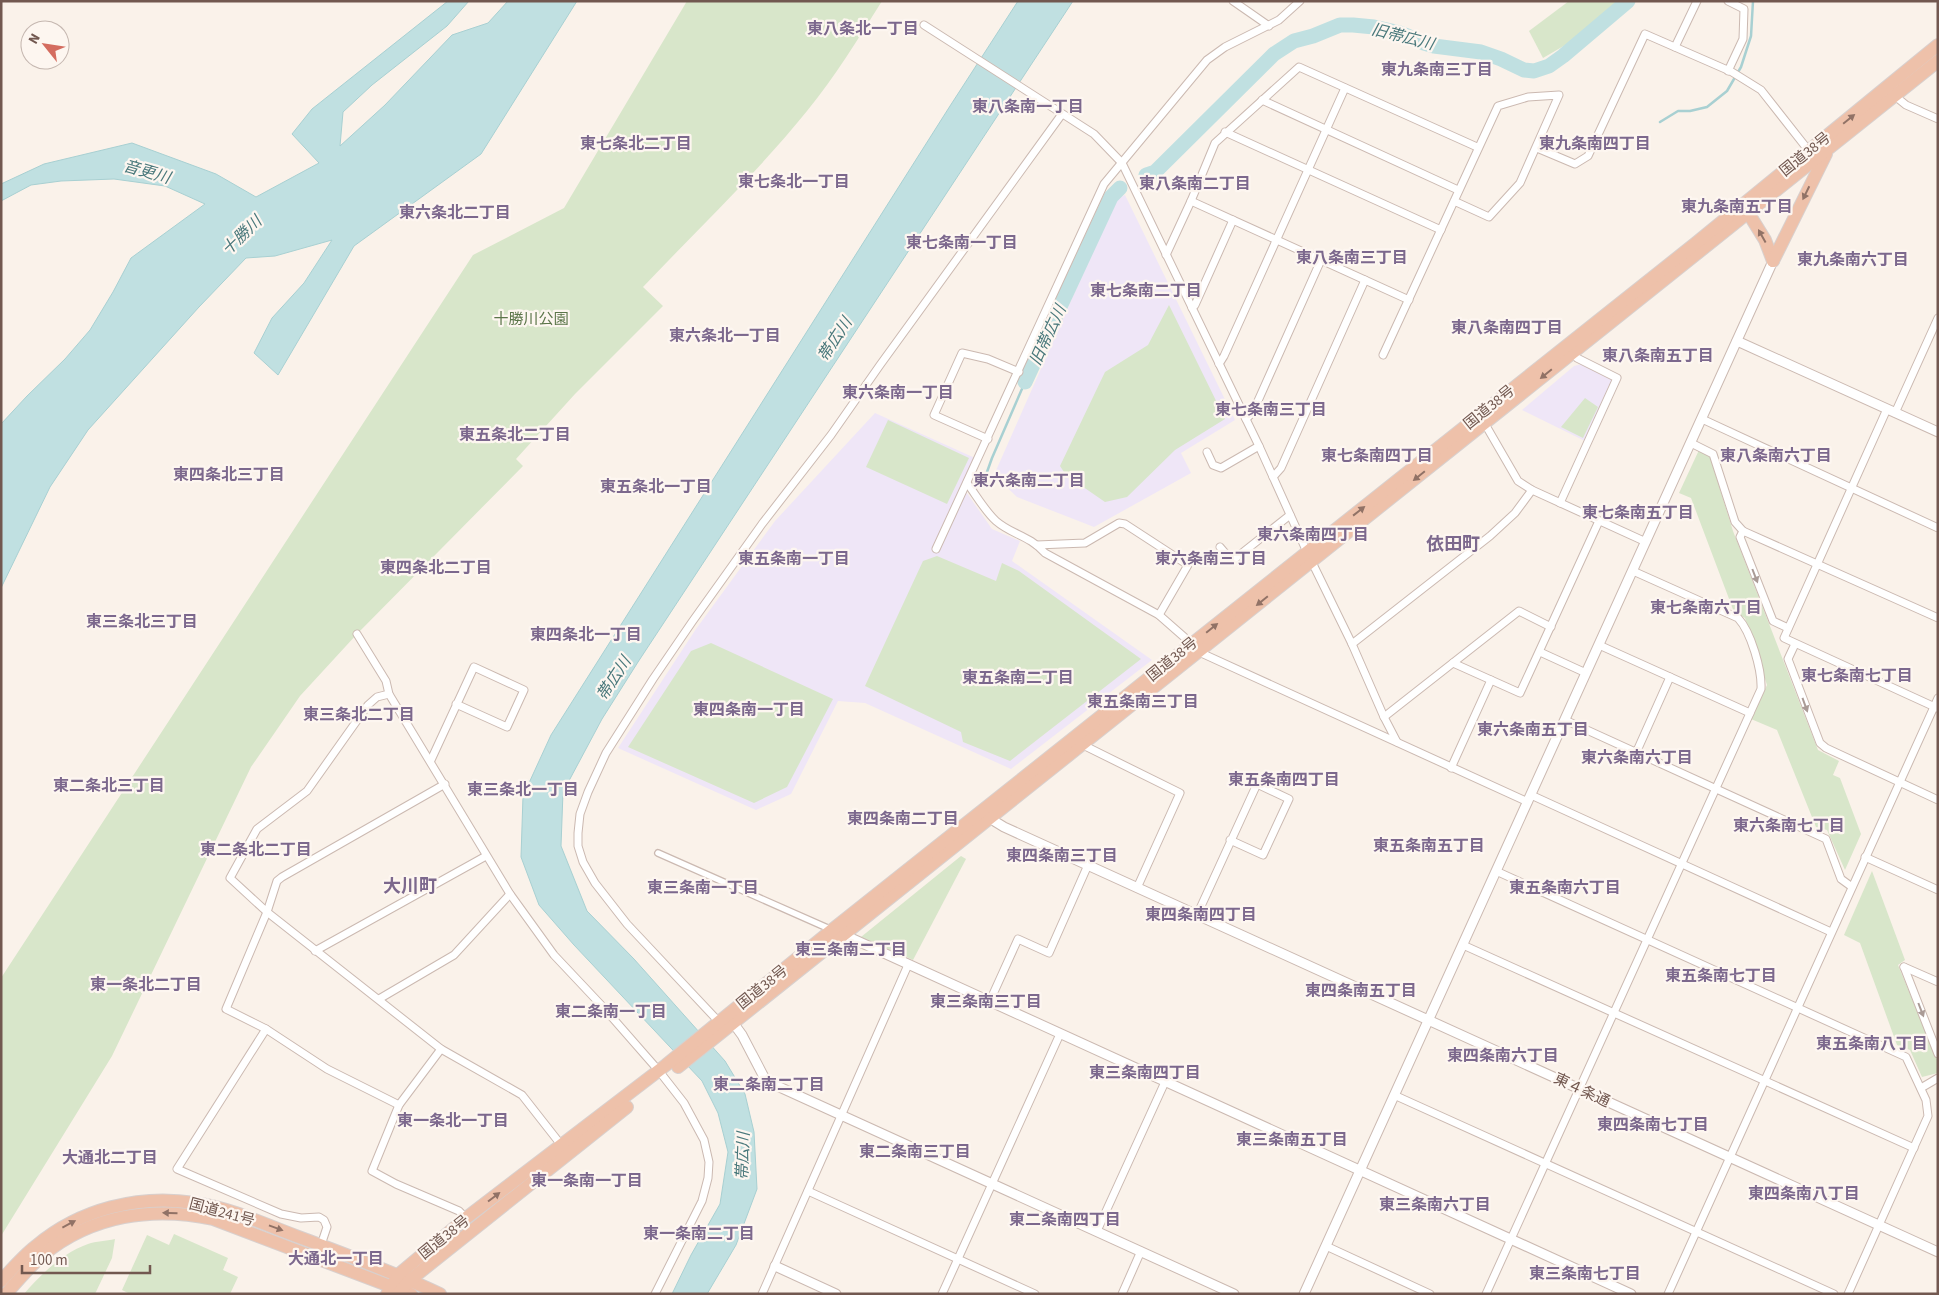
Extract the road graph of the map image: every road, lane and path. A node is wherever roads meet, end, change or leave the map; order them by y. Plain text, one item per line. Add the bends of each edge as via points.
1 (1233, 1) edge
2 (1300, 1) edge
3 (1697, 1) edge
4 (1728, 1) edge
5 (924, 25) dead end
6 (1269, 26) junction
7 (1938, 45) edge
8 (1675, 47) junction
9 (1938, 60) edge
10 (1730, 72) junction
11 (1345, 88) junction
12 (1894, 96) junction
13 (1262, 100) junction
14 (1060, 113) junction
15 (1938, 119) edge
16 (1327, 131) junction
17 (1226, 132) junction
18 (1477, 148) junction
19 (1537, 148) junction
20 (1828, 150) junction
21 (1808, 151) junction
22 (1122, 163) junction
23 (1308, 170) junction
24 (1458, 190) junction
25 (1191, 201) junction
26 (1454, 201) junction
27 (1745, 208) junction
28 (1233, 220) junction
29 (1441, 230) junction
30 (1277, 240) junction
31 (1166, 254) junction
32 (1320, 260) junction
33 (1773, 261) junction
34 (1365, 280) junction
35 (1408, 300) junction
36 (1192, 308) junction
37 (1937, 323) edge
38 (1737, 341) junction
39 (1573, 353) junction
40 (1383, 355) dead end
41 (1219, 364) junction
42 (1019, 372) junction
43 (1891, 411) junction
44 (1246, 419) junction
45 (1702, 419) junction
46 (1485, 424) junction
47 (1938, 432) edge
48 (988, 439) junction
49 (1691, 443) junction
50 (1259, 446) junction
51 (1207, 452) dead end
52 (1273, 477) junction
53 (967, 483) junction
54 (1852, 489) junction
55 (1532, 490) junction
56 (1560, 502) junction
57 (1290, 515) junction
58 (1599, 521) junction
59 (1938, 528) edge
60 (1743, 531) junction
61 (1646, 542) junction
62 (1038, 545) junction
63 (1220, 547) dead end
64 (936, 549) dead end
65 (1309, 557) junction
66 (1817, 564) junction
67 (1633, 570) junction
68 (1159, 615) junction
69 (1938, 618) edge
70 (1551, 627) junction
71 (1788, 628) junction
72 (357, 634) dead end
73 (1352, 644) junction
74 (1795, 644) junction
75 (1599, 645) junction
76 (1196, 648) junction
77 (1540, 652) junction
78 (1453, 663) junction
79 (1586, 673) junction
80 (1670, 677) junction
81 (1491, 680) junction
82 (389, 694) junction
83 (1938, 698) edge
84 (456, 704) junction
85 (1936, 708) edge
86 (1750, 713) junction
87 (1384, 717) junction
88 (1565, 720) junction
89 (1397, 742) junction
90 (1081, 744) junction
91 (1636, 753) junction
92 (431, 760) junction
93 (1451, 768) junction
94 (1899, 782) junction
95 (445, 784) junction
96 (1715, 789) junction
97 (1530, 798) junction
98 (1938, 800) edge
99 (985, 815) junction
100 (1230, 840) junction
101 (658, 853) dead end
102 (486, 856) junction
103 (1865, 857) junction
104 (1681, 864) junction
105 (1088, 865) junction
106 (1496, 871) junction
107 (1852, 887) junction
108 (1138, 888) junction
109 (1938, 890) edge
110 (510, 894) junction
111 (267, 912) junction
112 (1197, 915) junction
113 (838, 932) junction
114 (1832, 932) junction
115 (1647, 939) junction
116 (1463, 944) junction
117 (316, 951) junction
118 (908, 965) junction
119 (1938, 982) edge
120 (379, 999) junction
121 (989, 1003) junction
122 (1797, 1007) junction
123 (1613, 1014) junction
124 (1429, 1020) junction
125 (727, 1023) junction
126 (266, 1030) junction
127 (1060, 1034) junction
128 (441, 1049) junction
129 (1938, 1054) edge
130 (665, 1071) junction
131 (1938, 1078) edge
132 (1765, 1081) junction
133 (1165, 1082) junction
134 (1921, 1088) junction
135 (1580, 1089) junction
136 (1394, 1094) junction
137 (399, 1105) junction
138 (841, 1116) junction
139 (562, 1146) junction
140 (1914, 1148) junction
141 (1730, 1158) junction
142 (1545, 1163) junction
143 (1360, 1170) junction
144 (993, 1184) junction
145 (808, 1191) junction
146 (466, 1218) junction
147 (1879, 1226) junction
148 (1097, 1231) junction
149 (1696, 1231) junction
150 (1510, 1239) junction
151 (321, 1245) junction
152 (1326, 1246) junction
153 (1141, 1251) junction
154 (1938, 1252) edge
155 (958, 1259) junction
156 (775, 1266) junction
157 (1, 1281) edge
158 (399, 1287) edge
159 (6, 1294) edge
160 (440, 1294) edge
161 (654, 1294) edge
162 (762, 1294) edge
163 (836, 1294) edge
164 (942, 1294) edge
165 (1035, 1294) edge
166 (1122, 1294) edge
167 (1234, 1294) edge
168 (1304, 1294) edge
169 (1430, 1294) edge
170 (1486, 1294) edge
171 (1631, 1294) edge
172 (1668, 1294) edge
173 (1834, 1294) edge
174 (1848, 1294) edge

1 - 6 street
2 - 6 street
3 - 8 street
4 - 10 street via 1744,9 1743,39
5 - 14 street
6 - 22 street via 1225,47 1207,60
21 -> 7 highway, 国道38号
8 - 10 street
8 - 19 street via 1645,34 1588,156 1575,164
9 - 12 highway, 国道38号
10 - 21 street via 1761,90
11 - 13 street via 1299,67
11 - 16 street
11 - 18 street
12 - 15 street
12 - 20 highway, 国道38号
13 - 16 street
13 - 17 street
14 - 22 street via 1094,134
14 - 125 street via 831,436 762,524 686,630 606,753 588,792 580,814 578,846 595,883 626,924
16 - 23 street
16 - 24 street
17 - 23 street
17 - 25 street via 1215,143
18 - 19 street via 1498,106 1528,97 1559,96
18 - 24 street
19 - 26 street via 1520,183 1489,217
20 - 27 highway, 国道38号
20 -> 33 highway
21 - 27 highway, 国道38号
22 - 31 street
22 - 42 street via 1104,184
23 - 29 street
23 - 30 street
24 - 26 street
25 - 28 street
25 - 31 street
26 - 29 street
33 -> 27 highway via 1766,240
27 - 39 highway, 国道38号
65 -> 27 highway, 国道38号 via 1696,243
28 - 30 street
28 - 36 street
29 - 35 street
30 - 32 street
30 - 41 street
31 - 36 street
32 - 34 street
32 - 44 street via 1253,412
33 - 38 street
34 - 35 street
34 - 52 street via 1281,468
35 - 40 street
36 - 41 street
37 - 43 street
38 - 43 street
38 - 45 street
39 -> 46 highway, 国道38号
39 - 56 street via 1617,378
41 - 44 street
42 - 48 street
42 - 48 street via 988,359 962,353 934,415
43 - 47 street
43 - 54 street
44 - 50 street
45 - 49 street
45 - 54 street
46 - 55 street via 1518,481
46 -> 65 highway, 国道38号
48 - 53 street
49 - 60 street via 1713,454 1735,522
49 - 61 street
50 - 51 street via 1221,468 1213,465
50 - 52 street
52 - 57 street
53 - 62 street via 995,520
53 - 64 street
54 - 59 street
54 - 66 street
55 - 56 street
55 - 73 street via 1515,513 1490,536
56 - 58 street
57 - 63 street via 1232,561
57 - 65 street
58 - 61 street
58 - 70 street
60 - 66 street
60 -> 71 street via 1740,537 1772,621
61 - 67 street
62 - 68 street via 1045,554
62 - 68 street via 1085,543 1120,523 1125,524 1188,565
65 - 73 street
65 - 76 highway, 国道38号
66 - 69 street
66 - 71 street
67 - 75 street
67 - 86 street via 1738,618 1745,626 1762,677 1761,689
68 - 76 street
70 - 77 street
70 - 78 street via 1519,611
71 - 74 street via 1784,638
72 - 82 street via 386,680
73 - 87 street
74 - 85 street
74 -> 94 street via 1788,659 1820,743
75 - 79 street
75 - 80 street
76 - 89 street
76 - 90 highway, 国道38号
76 - 99 highway, 国道38号
77 - 79 street
77 - 81 street via 1520,693
78 - 81 street
78 - 87 street
79 - 88 street
80 - 86 street
80 - 91 street
81 - 93 street
82 - 92 street
82 - 111 street via 377,697 368,705 307,790 257,829 230,878
83 - 85 street
84 - 84 street via 507,727 524,690 474,667
84 - 92 street
85 - 94 street
86 - 96 street
87 - 89 street
88 - 91 street
88 - 97 street
89 - 93 street
90 - 99 highway, 国道38号
90 - 108 street via 1180,793
91 - 96 street
92 - 95 street
93 - 97 street
94 - 98 street
94 - 103 street
95 - 102 street
95 - 111 street via 282,877 277,881
96 - 104 street
96 - 107 street via 1826,839 1841,880
97 - 104 street
97 - 106 street
99 - 105 street, 東４条通
99 - 113 highway, 国道38号
100 - 100 street via 1257,784 1289,799 1263,856
100 - 112 street
101 - 113 street
102 - 110 street
102 - 117 street
103 - 107 street
103 - 109 street
104 - 114 street
104 - 115 street
105 - 108 street, 東４条通
105 - 121 street via 1049,953 1018,939
106 - 115 street
106 - 116 street
107 - 114 street
108 - 112 street, 東４条通
110 - 120 street via 454,955
110 - 130 street via 554,955
111 - 117 street
111 - 126 street via 226,1009
112 - 124 street, 東４条通
113 - 118 street
113 - 125 highway, 国道38号
114 - 122 street
115 - 122 street
115 - 123 street
116 - 123 street
116 - 124 street
117 - 120 street
118 - 121 street
118 - 138 street
119 -> 129 street via 1904,966
120 - 128 street
121 - 127 street
122 - 132 street
122 - 134 street via 1906,1057
123 - 132 street
123 - 135 street
124 - 135 street, 東４条通
124 - 136 street
125 - 130 highway, 国道38号
125 - 138 street via 742,1035 766,1079
126 - 137 street via 328,1069
126 - 151 street via 177,1169 280,1214 319,1217 326,1227
127 - 133 street
127 - 144 street
128 - 137 street
128 - 139 street via 522,1095
130 - 139 highway, 国道38号
130 - 158 highway, 国道38号
130 - 161 street via 704,1140 709,1162 702,1201
131 - 134 street
132 - 140 street
132 - 141 street
133 - 143 street
133 - 148 street
134 - 140 street via 1928,1116
135 - 141 street, 東４条通
135 - 142 street
136 - 142 street
136 - 143 street
137 - 146 street via 372,1171 459,1211
138 - 144 street
138 - 145 street
146 -> 139 highway, 国道38号
140 - 147 street
141 - 147 street, 東４条通
141 - 149 street
142 - 149 street
142 - 150 street
143 - 150 street
143 - 152 street
144 - 148 street
144 - 155 street
145 - 155 street
145 - 156 street
146 - 158 highway, 国道38号
147 - 154 street, 東４条通
147 - 174 street
148 - 153 street
149 - 172 street
149 - 173 street
150 - 170 street
150 - 171 street
157 -> 151 highway, 国道241号 via 36,1245 79,1218 105,1209 154,1200 196,1203
151 - 158 highway, 国道241号
152 - 168 street
152 - 169 street
153 - 166 street
153 - 167 street
155 - 164 street
155 - 165 street
156 - 162 street
156 - 163 street
158 -> 159 highway, 国道241号 via 213,1219 166,1213 140,1214 92,1225 44,1254
158 - 160 highway

